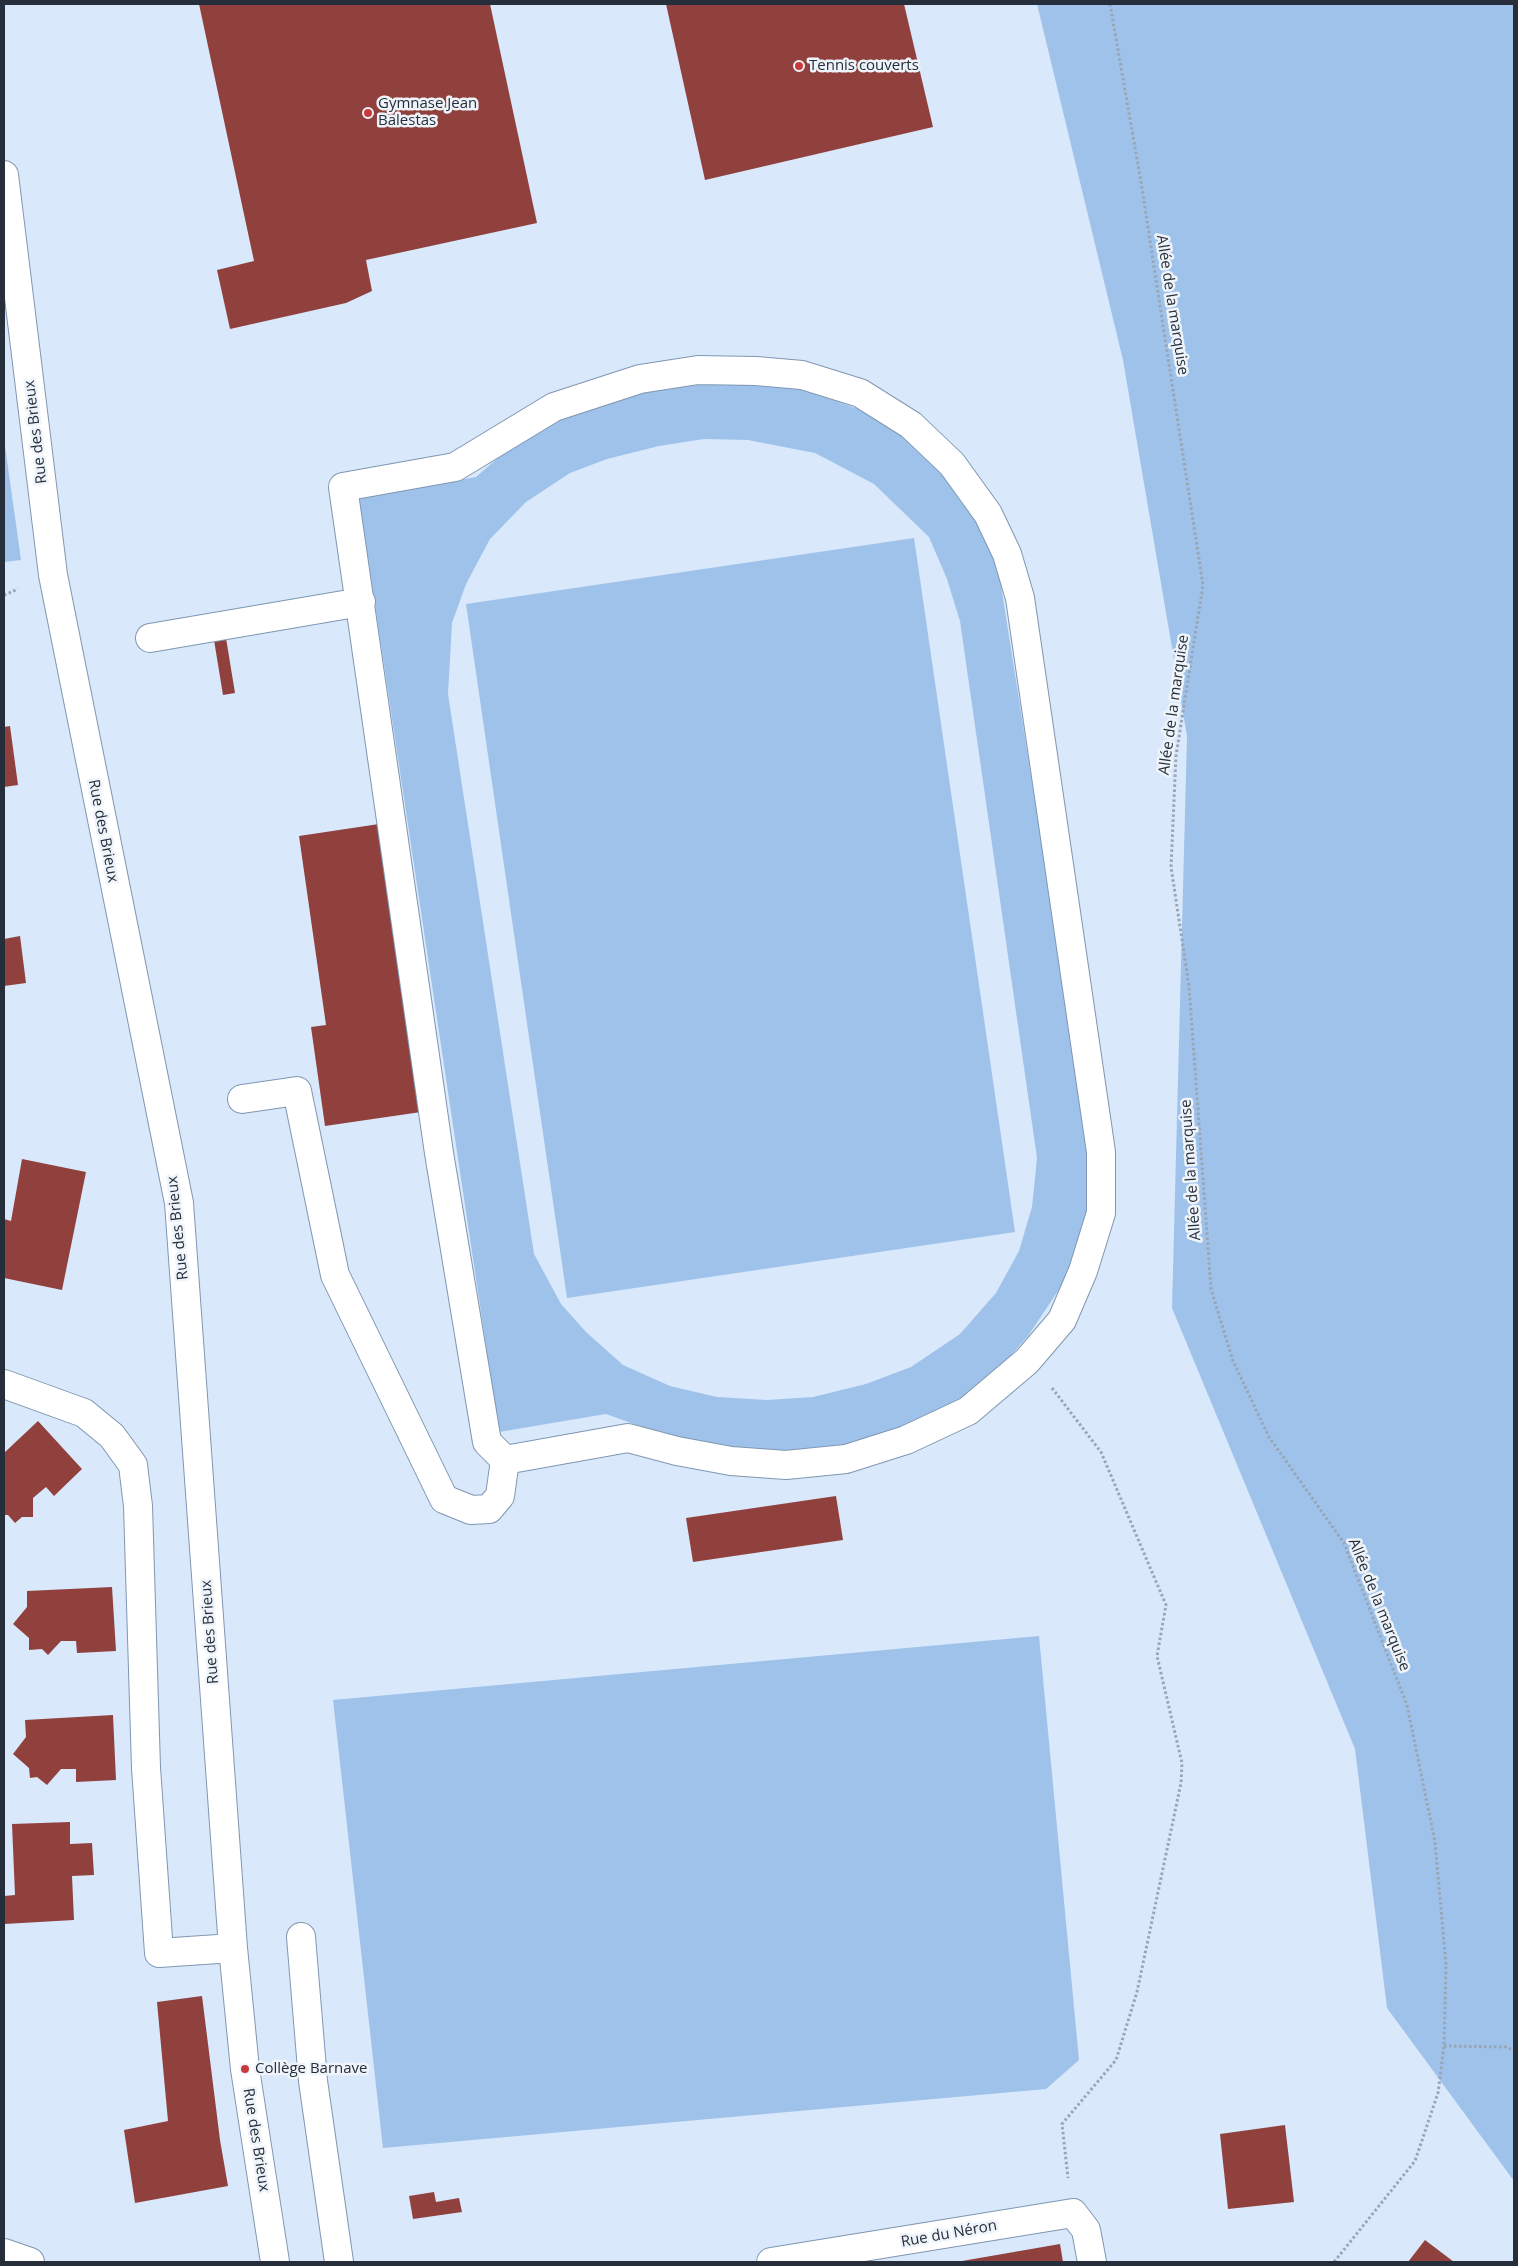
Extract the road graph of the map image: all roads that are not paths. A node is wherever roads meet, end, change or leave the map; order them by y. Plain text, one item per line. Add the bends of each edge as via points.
1 (4, 175) edge
2 (361, 602) junction
3 (150, 638) dead end
4 (242, 1099) dead end
5 (4, 1384) edge
6 (505, 1460) junction
7 (301, 1937) dead end
8 (232, 1948) junction
9 (4, 2253) edge
10 (30, 2262) edge
11 (275, 2262) edge
12 (339, 2262) edge
13 (771, 2262) edge
14 (1092, 2262) edge

1 - 8 street, Rue des Brieux via 53,575 179,1203
2 - 3 street
2 - 6 street via 438,1143 487,1442
2 - 6 street via 343,487 455,467 554,406 640,379 698,370 802,375 860,393 912,424 952,464 988,514 1007,554 1020,598 1101,1152 1101,1213 1062,1320 1027,1361 968,1411 906,1440 846,1458 786,1465 731,1461 628,1438
4 - 6 street via 297,1090 335,1275 444,1499 471,1510 489,1509 500,1496
5 - 8 street via 84,1414 112,1436 133,1464 138,1506 146,1768 159,1953
7 - 12 street via 313,2081
8 - 11 street, Rue des Brieux via 245,2069
9 - 10 street
13 - 14 street, Rue du Néron via 1073,2213 1086,2230

